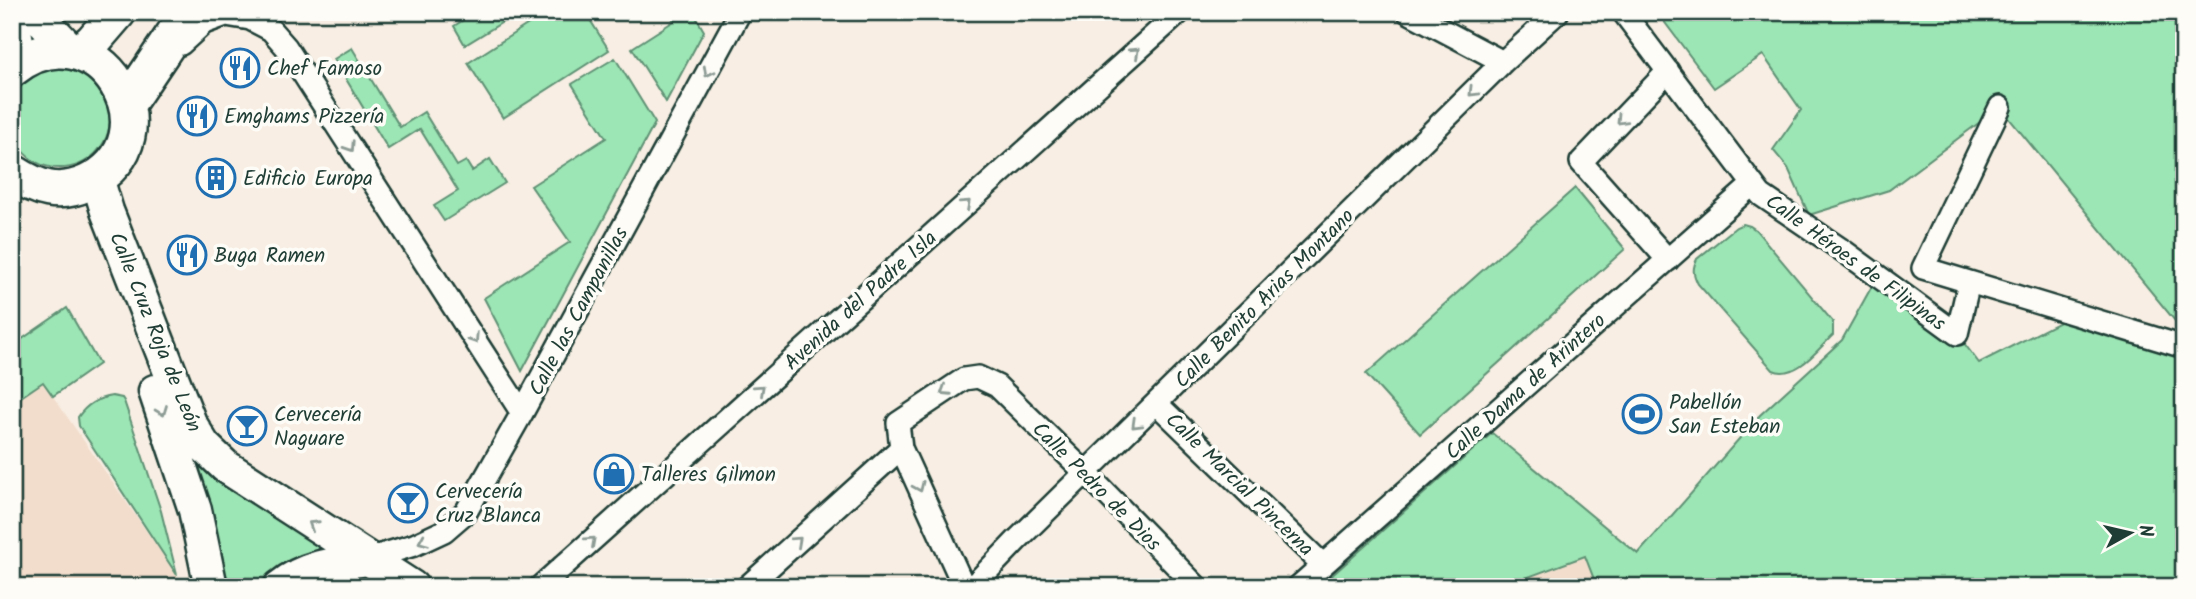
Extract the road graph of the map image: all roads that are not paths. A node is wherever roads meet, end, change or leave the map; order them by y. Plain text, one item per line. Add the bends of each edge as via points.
1 (38, 12) edge
2 (118, 12) edge
3 (189, 12) edge
4 (740, 12) edge
5 (1180, 12) edge
6 (1408, 12) edge
7 (1558, 12) edge
8 (1623, 12) edge
9 (12, 17) edge
10 (76, 51) junction
11 (1503, 62) junction
12 (17, 65) edge
13 (1668, 71) junction
14 (148, 74) junction
15 (127, 104) junction
16 (2000, 107) dead end
17 (85, 183) junction
18 (1752, 184) junction
19 (18, 185) edge
20 (1668, 260) junction
21 (1969, 282) junction
22 (2184, 347) edge
23 (1157, 404) junction
24 (523, 413) junction
25 (901, 448) junction
26 (1086, 473) junction
27 (368, 559) junction
28 (1323, 565) junction
29 (211, 587) edge
30 (280, 587) edge
31 (412, 587) edge
32 (540, 587) edge
33 (747, 587) edge
34 (964, 587) edge
35 (972, 587) edge
36 (1197, 587) edge
37 (1298, 587) edge

1 - 10 main road
2 - 10 main road via 93,41
3 - 14 main road
4 -> 24 street, Calle las Campanillas
32 -> 5 street, Avenida del Padre Isla
6 - 11 street
7 - 11 street, Calle Benito Arias Montano
8 - 13 street, Calle Héroes de Filipinas
9 - 12 main road
10 - 12 main road via 36,53
10 - 15 main road via 108,70
11 -> 23 street, Calle Benito Arias Montano
13 - 18 street, Calle Héroes de Filipinas
13 -> 20 street via 1581,162
14 - 15 main road
14 -> 24 street via 204,23 226,15 250,19 271,30
15 - 17 main road via 123,148 112,166
16 - 21 street, Calle Héroes de Filipinas via 1923,268
17 - 19 main road via 57,190
27 -> 17 main road, Calle Cruz Roja de León via 225,466 204,446 190,423 107,211
17 -> 29 main road, Calle Cruz Roja de León via 95,230 195,510
18 - 20 street, Calle Dama de Arintero
18 - 21 street, Calle Héroes de Filipinas via 1761,195 1956,334
20 - 28 street, Calle Dama de Arintero
21 - 22 street, Calle Héroes de Filipinas
23 -> 26 street, Calle Benito Arias Montano
23 - 28 street, Calle Marcial Pincerna
24 -> 27 street, Calle las Campanillas via 466,512 444,531
26 -> 25 street, Calle Pedro de Dios via 997,386 978,377 964,379 898,423
33 -> 25 street
25 -> 34 street
26 - 35 street, Calle Benito Arias Montano
26 - 36 street, Calle Pedro de Dios
27 - 30 main road via 315,568
27 - 31 main road, Calle Cruz Roja de León
28 - 37 street, Calle Dama de Arintero

